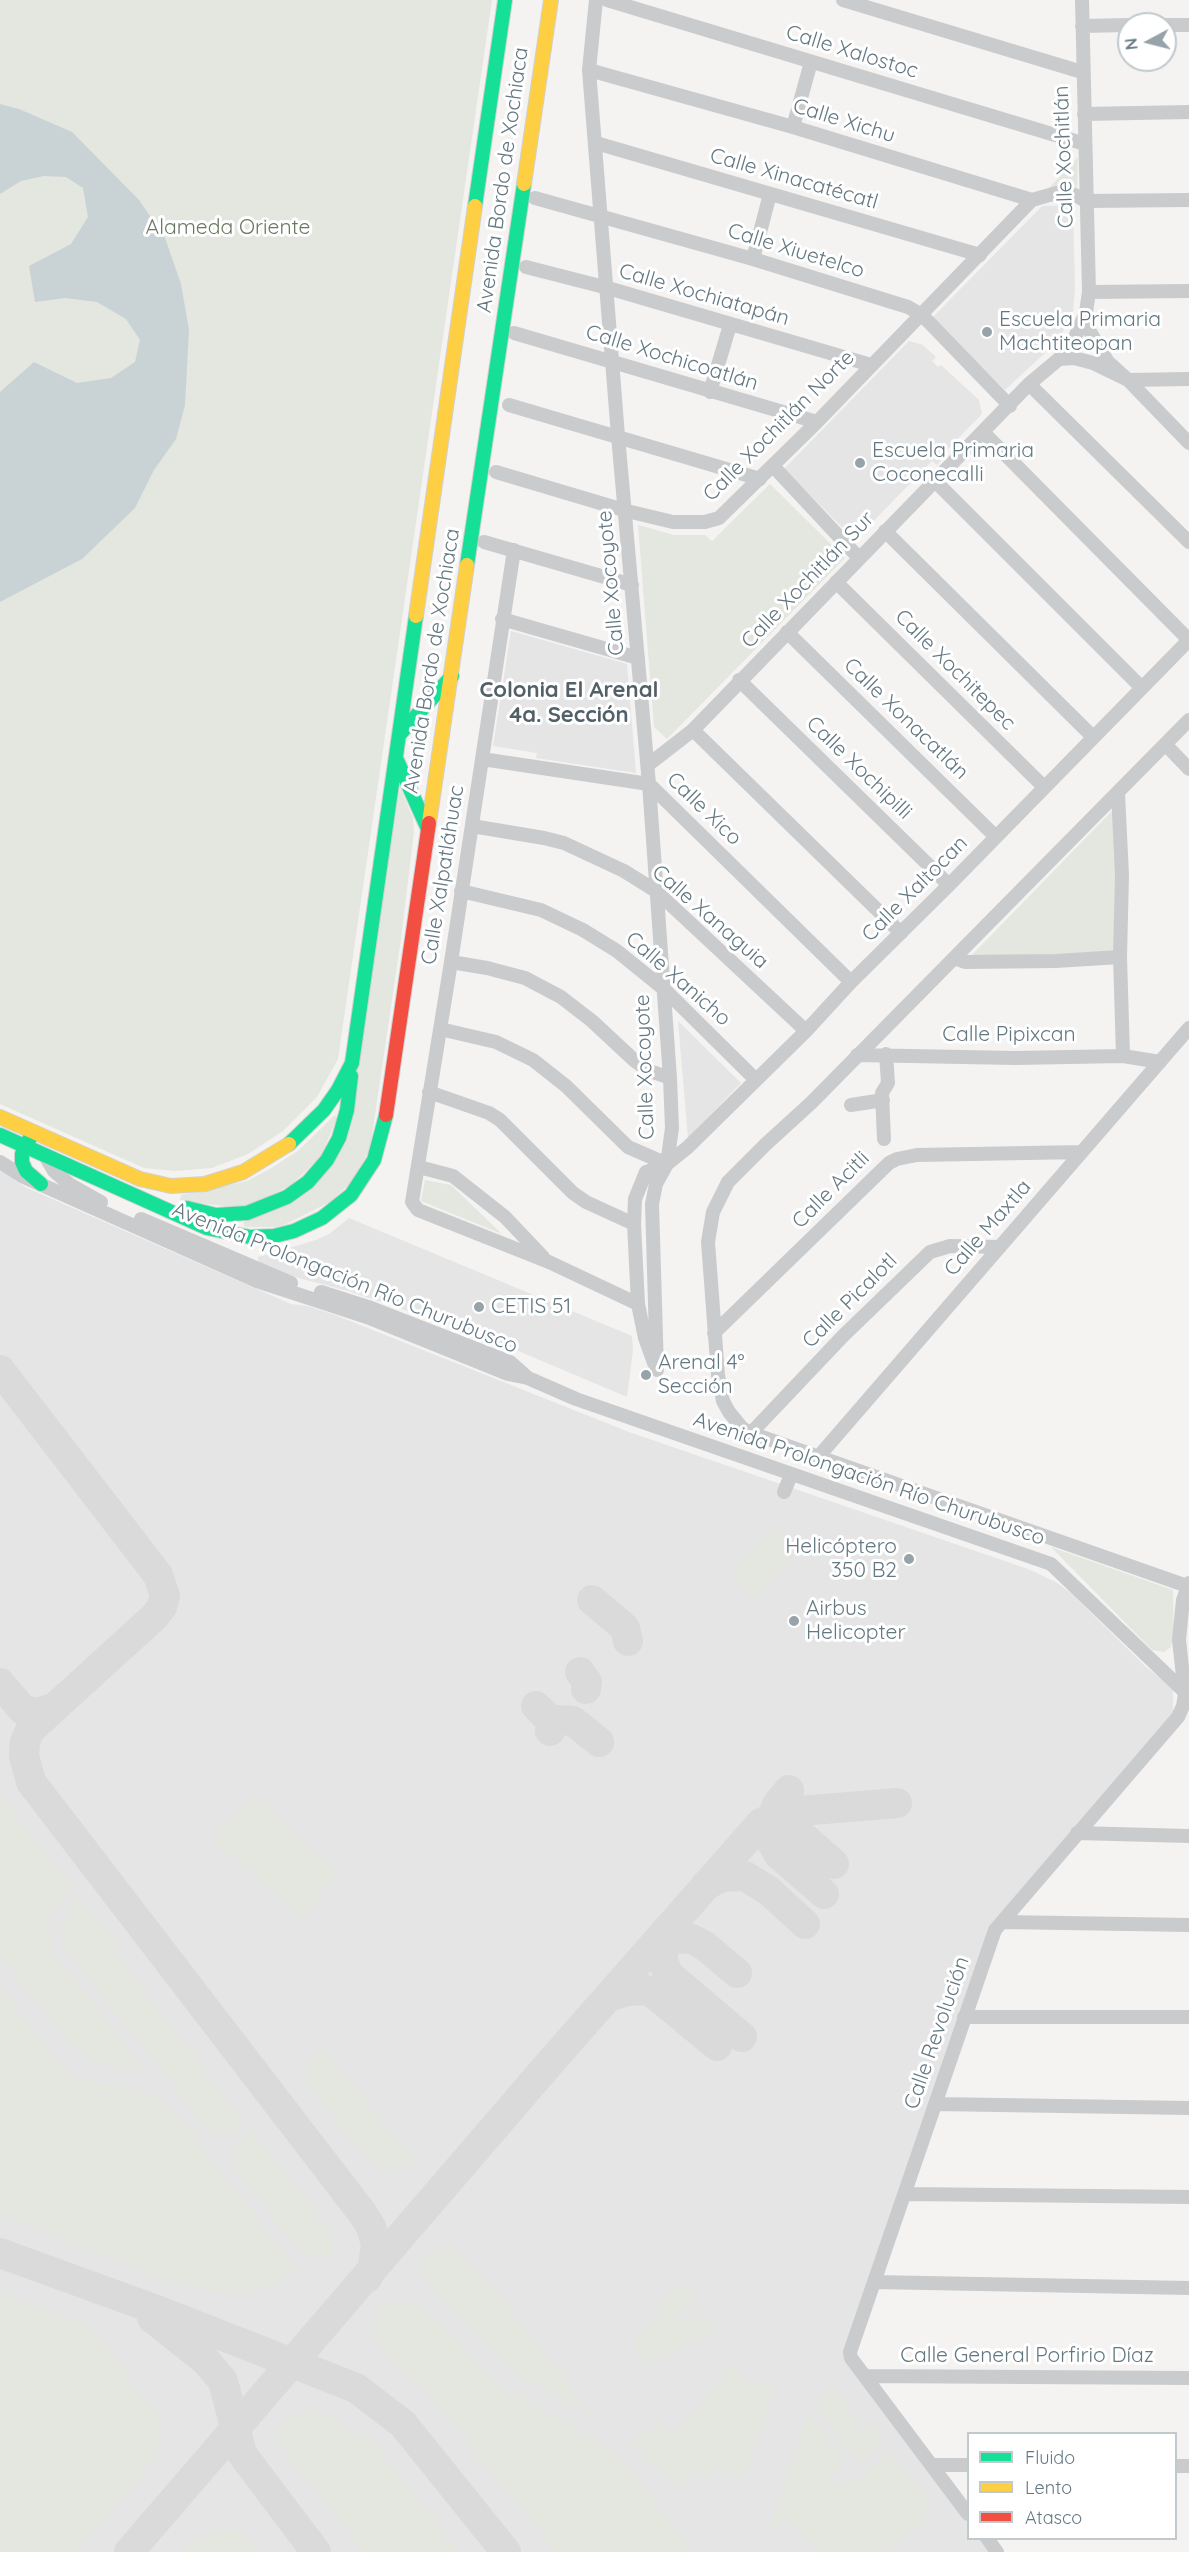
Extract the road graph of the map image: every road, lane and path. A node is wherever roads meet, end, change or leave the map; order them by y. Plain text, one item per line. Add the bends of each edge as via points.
1 (505, 0) edge
2 (550, 0) edge
3 (596, 0) edge
4 (607, 0) edge
5 (843, 0) edge
6 (1082, 0) edge
7 (1082, 26) junction
8 (1117, 26) edge
9 (811, 62) junction
10 (589, 70) junction
11 (1082, 72) junction
12 (1189, 112) edge
13 (1084, 114) junction
14 (793, 127) junction
15 (597, 143) junction
16 (1085, 144) junction
17 (770, 194) junction
18 (535, 198) dead end
19 (1032, 200) junction
20 (1189, 200) edge
21 (1086, 201) junction
22 (602, 215) junction
23 (980, 255) junction
24 (753, 259) junction
25 (526, 267) dead end
26 (608, 288) junction
27 (1189, 291) edge
28 (1089, 292) junction
29 (1086, 312) junction
30 (921, 315) junction
31 (730, 325) junction
32 (514, 333) dead end
33 (1059, 359) junction
34 (613, 363) junction
35 (871, 365) junction
36 (1189, 379) edge
37 (1128, 380) junction
38 (1029, 384) junction
39 (710, 392) junction
40 (509, 405) dead end
41 (1010, 406) junction
42 (817, 422) junction
43 (983, 432) junction
44 (618, 436) junction
45 (1189, 443) edge
46 (773, 466) junction
47 (496, 472) dead end
48 (760, 479) junction
49 (935, 481) junction
50 (627, 511) junction
51 (885, 531) junction
52 (484, 542) dead end
53 (1189, 542) edge
54 (514, 550) junction
55 (859, 558) junction
56 (836, 582) junction
57 (632, 585) junction
58 (502, 619) junction
59 (787, 632) junction
60 (1189, 640) edge
61 (638, 658) junction
62 (452, 676) junction
63 (739, 680) junction
64 (1142, 688) junction
65 (1189, 720) edge
66 (693, 730) junction
67 (399, 735) junction
68 (1093, 737) junction
69 (1165, 744) junction
70 (396, 758) junction
71 (482, 759) junction
72 (648, 765) junction
73 (1189, 769) edge
74 (649, 784) junction
75 (1044, 788) junction
76 (1118, 793) junction
77 (472, 826) junction
78 (427, 827) junction
79 (996, 837) junction
80 (949, 885) junction
81 (461, 891) junction
82 (656, 891) junction
83 (901, 933) junction
84 (1120, 957) junction
85 (954, 958) junction
86 (452, 962) junction
87 (851, 982) junction
88 (664, 989) junction
89 (1189, 1028) edge
90 (440, 1029) junction
91 (806, 1031) junction
92 (886, 1054) junction
93 (857, 1055) junction
94 (1123, 1056) junction
95 (1160, 1062) junction
96 (352, 1063) junction
97 (670, 1078) junction
98 (756, 1080) junction
99 (429, 1092) junction
100 (883, 1100) junction
101 (851, 1105) dead end
102 (0, 1117) edge
103 (32, 1132) junction
104 (0, 1135) edge
105 (884, 1139) dead end
106 (51, 1141) junction
107 (25, 1146) junction
108 (1082, 1152) junction
109 (45, 1155) junction
110 (0, 1162) edge
111 (667, 1164) junction
112 (418, 1167) junction
113 (98, 1179) junction
114 (140, 1179) junction
115 (41, 1184) junction
116 (89, 1197) junction
117 (237, 1215) junction
118 (634, 1224) junction
119 (236, 1235) junction
120 (1000, 1247) junction
121 (549, 1262) junction
122 (638, 1304) junction
123 (714, 1334) junction
124 (528, 1378) junction
125 (751, 1433) junction
126 (819, 1456) junction
127 (791, 1475) junction
128 (784, 1492) dead end
129 (1188, 1585) edge
130 (1185, 1619) edge
131 (1187, 1695) edge
132 (1077, 1833) junction
133 (1189, 1836) edge
134 (1002, 1922) junction
135 (1189, 1925) edge
136 (964, 2017) junction
137 (1189, 2018) edge
138 (935, 2104) junction
139 (1189, 2108) edge
140 (905, 2194) junction
141 (1189, 2197) edge
142 (874, 2282) junction
143 (1189, 2288) edge
144 (865, 2376) junction
145 (1189, 2378) edge
146 (932, 2465) junction
147 (967, 2465) edge
148 (967, 2511) edge

1 - 67 main road, Avenida Bordo de Xochiaca
2 - 62 main road, Avenida Bordo de Xochiaca
3 - 10 street, Calle Xocoyote
4 - 9 street, Calle Xalostoc
5 - 11 street
6 - 7 street, Calle Xochitlán
7 - 8 street
7 - 11 street, Calle Xochitlán
9 - 14 street
9 - 16 street, Calle Xalostoc
10 - 14 street, Calle Xichu
10 - 15 street, Calle Xocoyote
11 - 13 street, Calle Xochitlán
12 - 13 street
13 - 16 street, Calle Xochitlán
14 - 19 street, Calle Xichu
15 - 17 street, Calle Xinacatécatl
15 - 22 street, Calle Xocoyote
16 - 21 street, Calle Xochitlán
17 - 23 street, Calle Xinacatécatl
17 - 24 street
18 - 22 street, Calle Xiuetelco
19 - 21 street via 1060,192
19 - 23 street, Calle Xochitlán Norte
20 - 21 street
21 - 28 street, Calle Xochitlán
22 - 24 street, Calle Xiuetelco
22 - 26 street, Calle Xocoyote
23 - 30 street, Calle Xochitlán Norte
24 - 30 street, Calle Xiuetelco
25 - 26 street, Calle Xochiatapán
26 - 31 street, Calle Xochiatapán
26 - 34 street, Calle Xocoyote
27 - 28 street
28 - 29 street, Calle Xochitlán
29 - 33 street, Calle Xochitlán Sur via 1073,342
29 - 37 street via 1089,330 1108,363
30 - 35 street, Calle Xochitlán Norte
30 - 41 street, Calle Xiuetelco
31 - 35 street, Calle Xochiatapán
31 - 39 street
32 - 34 street, Calle Xochicoatlán
33 - 37 street via 1093,363
33 - 38 street, Calle Xochitlán Sur
34 - 39 street, Calle Xochicoatlán
34 - 44 street, Calle Xocoyote
35 - 42 street, Calle Xochitlán Norte
36 - 37 street
37 - 45 street
38 - 41 street, Calle Xochitlán Sur
38 - 53 street
39 - 42 street, Calle Xochicoatlán
40 - 44 street
41 - 43 street, Calle Xochitlán Sur
42 - 46 street, Calle Xochitlán Norte
43 - 49 street, Calle Xochitlán Sur
43 - 60 street
44 - 48 street
44 - 50 street, Calle Xocoyote
46 - 48 street, Calle Xochitlán Norte
46 - 55 street
47 - 50 street, Calle Xochitlán Norte
48 - 50 street, Calle Xochitlán Norte via 719,518 705,522 673,522
49 - 51 street, Calle Xochitlán Sur
49 - 64 street
50 - 57 street, Calle Xocoyote
51 - 55 street, Calle Xochitlán Sur
51 - 68 street
52 - 54 street
54 - 57 street
54 - 58 street, Calle Xalpatláhuac
55 - 56 street, Calle Xochitlán Sur
56 - 59 street, Calle Xochitlán Sur
56 - 75 street, Calle Xochitepec
57 - 61 street, Calle Xocoyote
58 - 61 street
58 - 71 street, Calle Xalpatláhuac
59 - 63 street, Calle Xochitlán Sur
59 - 79 street, Calle Xonacatlán
60 - 64 street, Calle Xaltocan
61 - 72 street, Calle Xocoyote
62 - 67 main road
62 - 78 main road, Avenida Bordo de Xochiaca
63 - 66 street, Calle Xochitlán Sur
63 - 80 street, Calle Xochipilli
64 - 68 street, Calle Xaltocan
65 - 69 street
66 - 72 street, Calle Xochitlán Sur
66 - 83 street
67 - 70 main road, Avenida Bordo de Xochiaca
68 - 75 street, Calle Xaltocan
69 - 73 street
69 - 76 street
70 - 78 main road
70 - 96 main road, Avenida Bordo de Xochiaca
71 - 74 street, Calle Xico
71 - 77 street, Calle Xalpatláhuac
72 - 74 street, Calle Xocoyote
74 - 82 street, Calle Xocoyote
74 - 87 street, Calle Xico
75 - 79 street, Calle Xaltocan
76 - 84 street
76 - 85 street
77 - 81 street, Calle Xalpatláhuac
77 - 82 street, Calle Xanaguia via 564,843
78 - 119 main road, Avenida Bordo de Xochiaca via 385,1121 374,1160 351,1195 322,1218 282,1234
79 - 80 street, Calle Xaltocan
80 - 83 street, Calle Xaltocan
81 - 86 street, Calle Xalpatláhuac
81 - 88 street, Calle Xanicho via 563,919 617,951
82 - 88 street, Calle Xocoyote
82 - 91 street, Calle Xanaguia
83 - 87 street, Calle Xaltocan
84 - 85 street via 1056,962 965,962
84 - 94 street
85 - 93 street
86 - 90 street, Calle Xalpatláhuac
86 - 97 street via 525,978 561,997 647,1070
87 - 91 street, Calle Xaltocan
88 - 97 street, Calle Xocoyote
88 - 98 street, Calle Xanicho
89 - 95 street, Calle Maxtla
90 - 99 street, Calle Xalpatláhuac
90 - 111 street via 496,1042 524,1055 566,1086 628,1147
91 - 98 street, Calle Xaltocan
92 - 93 street, Calle Pipixcan
92 - 94 street, Calle Pipixcan
92 - 100 street via 888,1081 882,1090
93 - 123 street via 728,1182 712,1218 708,1242
94 - 95 street, Calle Pipixcan
95 - 108 street, Calle Maxtla
96 - 114 main road, Avenida Bordo de Xochiaca via 314,1123 266,1160 205,1184 182,1186
96 - 117 main road via 347,1110 339,1138 318,1171 287,1197
97 - 111 street, Calle Xocoyote via 672,1128
98 - 111 street, Calle Xaltocan
99 - 112 street, Calle Xalpatláhuac
99 - 118 street via 500,1120 573,1193
100 - 101 street
100 - 105 street
102 - 103 main road
103 - 106 main road
103 - 107 main road
104 - 107 main road, Avenida Bordo de Xochiaca
106 - 109 street
106 - 114 main road
107 - 109 main road, Avenida Bordo de Xochiaca
107 - 115 main road via 23,1165
108 - 120 street, Calle Maxtla
108 - 123 street, Calle Acitli via 917,1155 889,1163
109 - 113 main road, Avenida Bordo de Xochiaca
109 - 116 street, Avenida Prolongación Río Churubusco via 54,1171
110 - 115 street, Avenida Prolongación Río Churubusco
111 - 118 street, Calle Xocoyote via 646,1172 635,1199
111 - 122 street, Calle Xocoyote via 656,1184 652,1204 657,1370
112 - 121 street via 453,1176 504,1217
112 - 121 street, Calle Xalpatláhuac via 412,1198 418,1210
113 - 116 main road via 90,1184
113 - 119 main road, Avenida Bordo de Xochiaca via 207,1228
114 - 117 main road via 179,1205 207,1214
115 - 124 street, Avenida Prolongación Río Churubusco via 257,1281 368,1317 508,1374
116 - 124 street, Avenida Prolongación Río Churubusco via 284,1281 371,1308 510,1362
117 - 119 main road
118 - 122 street, Calle Xocoyote
120 - 125 street, Calle Picalotl via 950,1246 930,1252
120 - 126 street, Calle Maxtla
121 - 122 street
123 - 125 street via 723,1401 736,1421
124 - 127 street, Avenida Prolongación Río Churubusco via 576,1399
125 - 126 street
126 - 129 street
127 - 128 street
127 - 131 street, Avenida Prolongación Río Churubusco via 1052,1564
129 - 130 street
130 - 131 street via 1180,1662
131 - 132 street, Calle Revolución via 1178,1717
132 - 133 street
132 - 134 street, Calle Revolución
134 - 135 street
134 - 136 street, Calle Revolución via 991,1939
136 - 137 street
136 - 138 street, Calle Revolución
138 - 139 street
138 - 140 street, Calle Revolución
140 - 141 street
140 - 142 street, Calle Revolución
142 - 143 street
142 - 144 street, Calle Revolución via 850,2354
144 - 145 street, Calle General Porfirio Díaz
144 - 146 street, Calle Revolución
146 - 147 street
146 - 148 street, Calle Revolución

